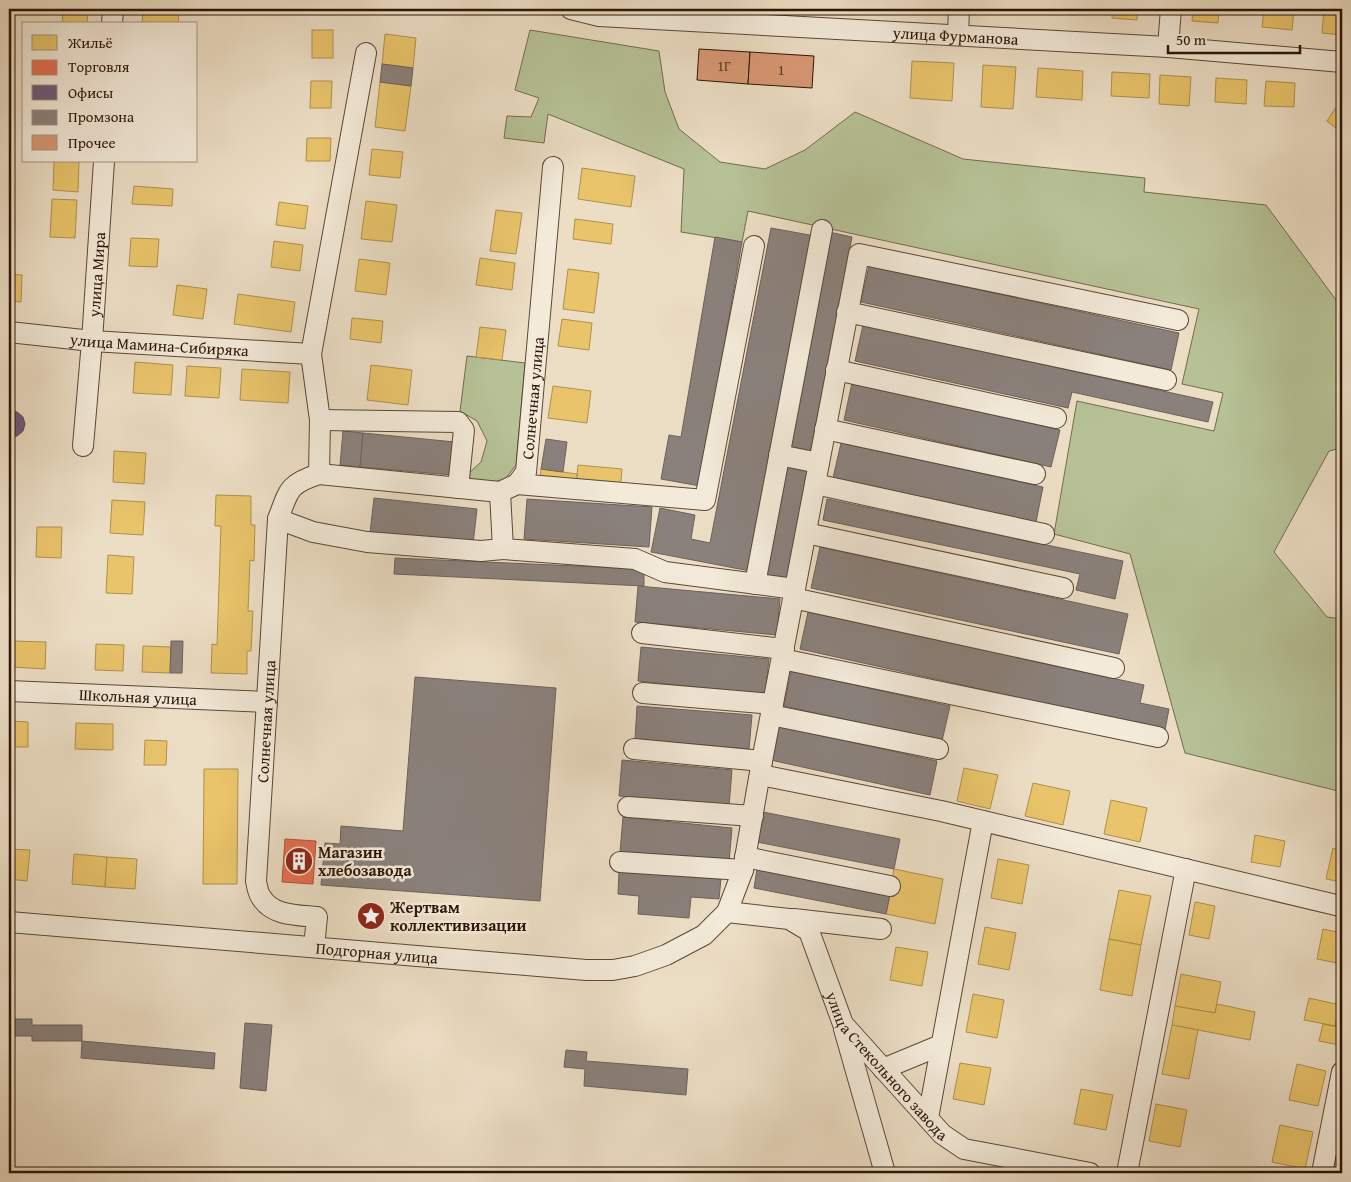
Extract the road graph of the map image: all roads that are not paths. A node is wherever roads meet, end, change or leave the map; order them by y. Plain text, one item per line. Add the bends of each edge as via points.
1 (113, 9) edge
2 (571, 9) edge
3 (958, 9) edge
4 (1171, 9) edge
5 (112, 22) edge
6 (958, 35) junction
7 (1168, 47) junction
8 (366, 53) dead end
9 (1342, 62) edge
10 (104, 162) edge
11 (553, 167) dead end
12 (822, 230) dead end
13 (754, 246) dead end
14 (847, 312) junction
15 (1178, 320) dead end
16 (9, 332) edge
17 (92, 341) junction
18 (311, 354) junction
19 (836, 370) junction
20 (1166, 380) dead end
21 (1056, 418) dead end
22 (320, 420) junction
23 (825, 429) junction
24 (83, 446) dead end
25 (779, 455) junction
26 (819, 463) junction
27 (319, 474) junction
28 (1035, 474) dead end
29 (815, 484) junction
30 (458, 488) junction
31 (508, 488) junction
32 (278, 519) junction
33 (806, 534) junction
34 (1044, 534) dead end
35 (503, 549) junction
36 (755, 584) junction
37 (1063, 588) dead end
38 (794, 594) junction
39 (642, 633) dead end
40 (783, 654) junction
41 (1114, 668) dead end
42 (9, 691) edge
43 (643, 693) dead end
44 (267, 702) junction
45 (772, 709) junction
46 (1158, 737) dead end
47 (634, 749) dead end
48 (938, 749) dead end
49 (762, 768) junction
50 (628, 806) dead end
51 (753, 816) junction
52 (983, 821) junction
53 (620, 862) dead end
54 (744, 864) junction
55 (1186, 869) junction
56 (890, 886) dead end
57 (1340, 906) dead end
58 (727, 912) junction
59 (789, 919) junction
60 (9, 922) edge
61 (881, 929) dead end
62 (314, 947) junction
63 (842, 1024) junction
64 (941, 1045) junction
65 (883, 1069) junction
66 (1342, 1072) edge
67 (928, 1118) junction
68 (885, 1173) edge
69 (1090, 1173) edge
70 (1127, 1173) edge
71 (1322, 1173) edge

1 - 5 street
2 - 6 street, улица Фурманова via 599,16
3 - 6 street
4 - 7 street
6 - 7 street, улица Фурманова
7 - 9 street, улица Фурманова
8 - 18 street
10 - 17 street, улица Мира
11 - 31 street, Солнечная улица via 526,472
12 - 25 street
13 - 31 street via 705,500
14 - 15 street via 859,254
14 - 19 street
14 - 20 street
16 - 17 street, улица Мамина-Сибиряка
17 - 18 street, улица Мамина-Сибиряка
17 - 24 street, улица Мира
18 - 22 street
19 - 21 street
19 - 23 street
22 - 27 street
22 - 30 street via 458,422 464,430
23 - 26 street
23 - 28 street
25 - 26 street
25 - 36 street
26 - 29 street
27 - 30 street, Солнечная улица
27 - 32 street, Солнечная улица via 301,480 288,492
29 - 33 street
29 - 34 street
30 - 31 street, Солнечная улица
31 - 35 street
32 - 35 street via 313,532 367,542 481,551
32 - 44 street, Солнечная улица
33 - 37 street
33 - 38 street
35 - 36 street via 635,559 665,572
36 - 38 street
38 - 40 street
38 - 41 street
39 - 40 street
40 - 45 street
40 - 46 street
42 - 44 street, Школьная улица
43 - 45 street
44 - 62 street, Солнечная улица via 256,881 260,897 270,907 285,914 317,917
45 - 48 street
45 - 49 street
47 - 49 street
49 - 51 street
49 - 52 street
50 - 51 street
51 - 54 street
52 - 55 street
52 - 64 street
53 - 54 street
54 - 56 street
54 - 58 street
55 - 57 street
55 - 70 street
58 - 59 street, улица Стекольного завода
58 - 62 street, Подгорная улица via 704,935 666,955 613,970
59 - 61 street
59 - 63 street, улица Стекольного завода via 810,932
60 - 62 street, Подгорная улица
63 - 65 street, улица Стекольного завода
63 - 68 street
64 - 65 street
64 - 67 street
65 - 67 street, улица Стекольного завода
66 - 71 street
67 - 69 street, улица Стекольного завода via 942,1134 964,1149

